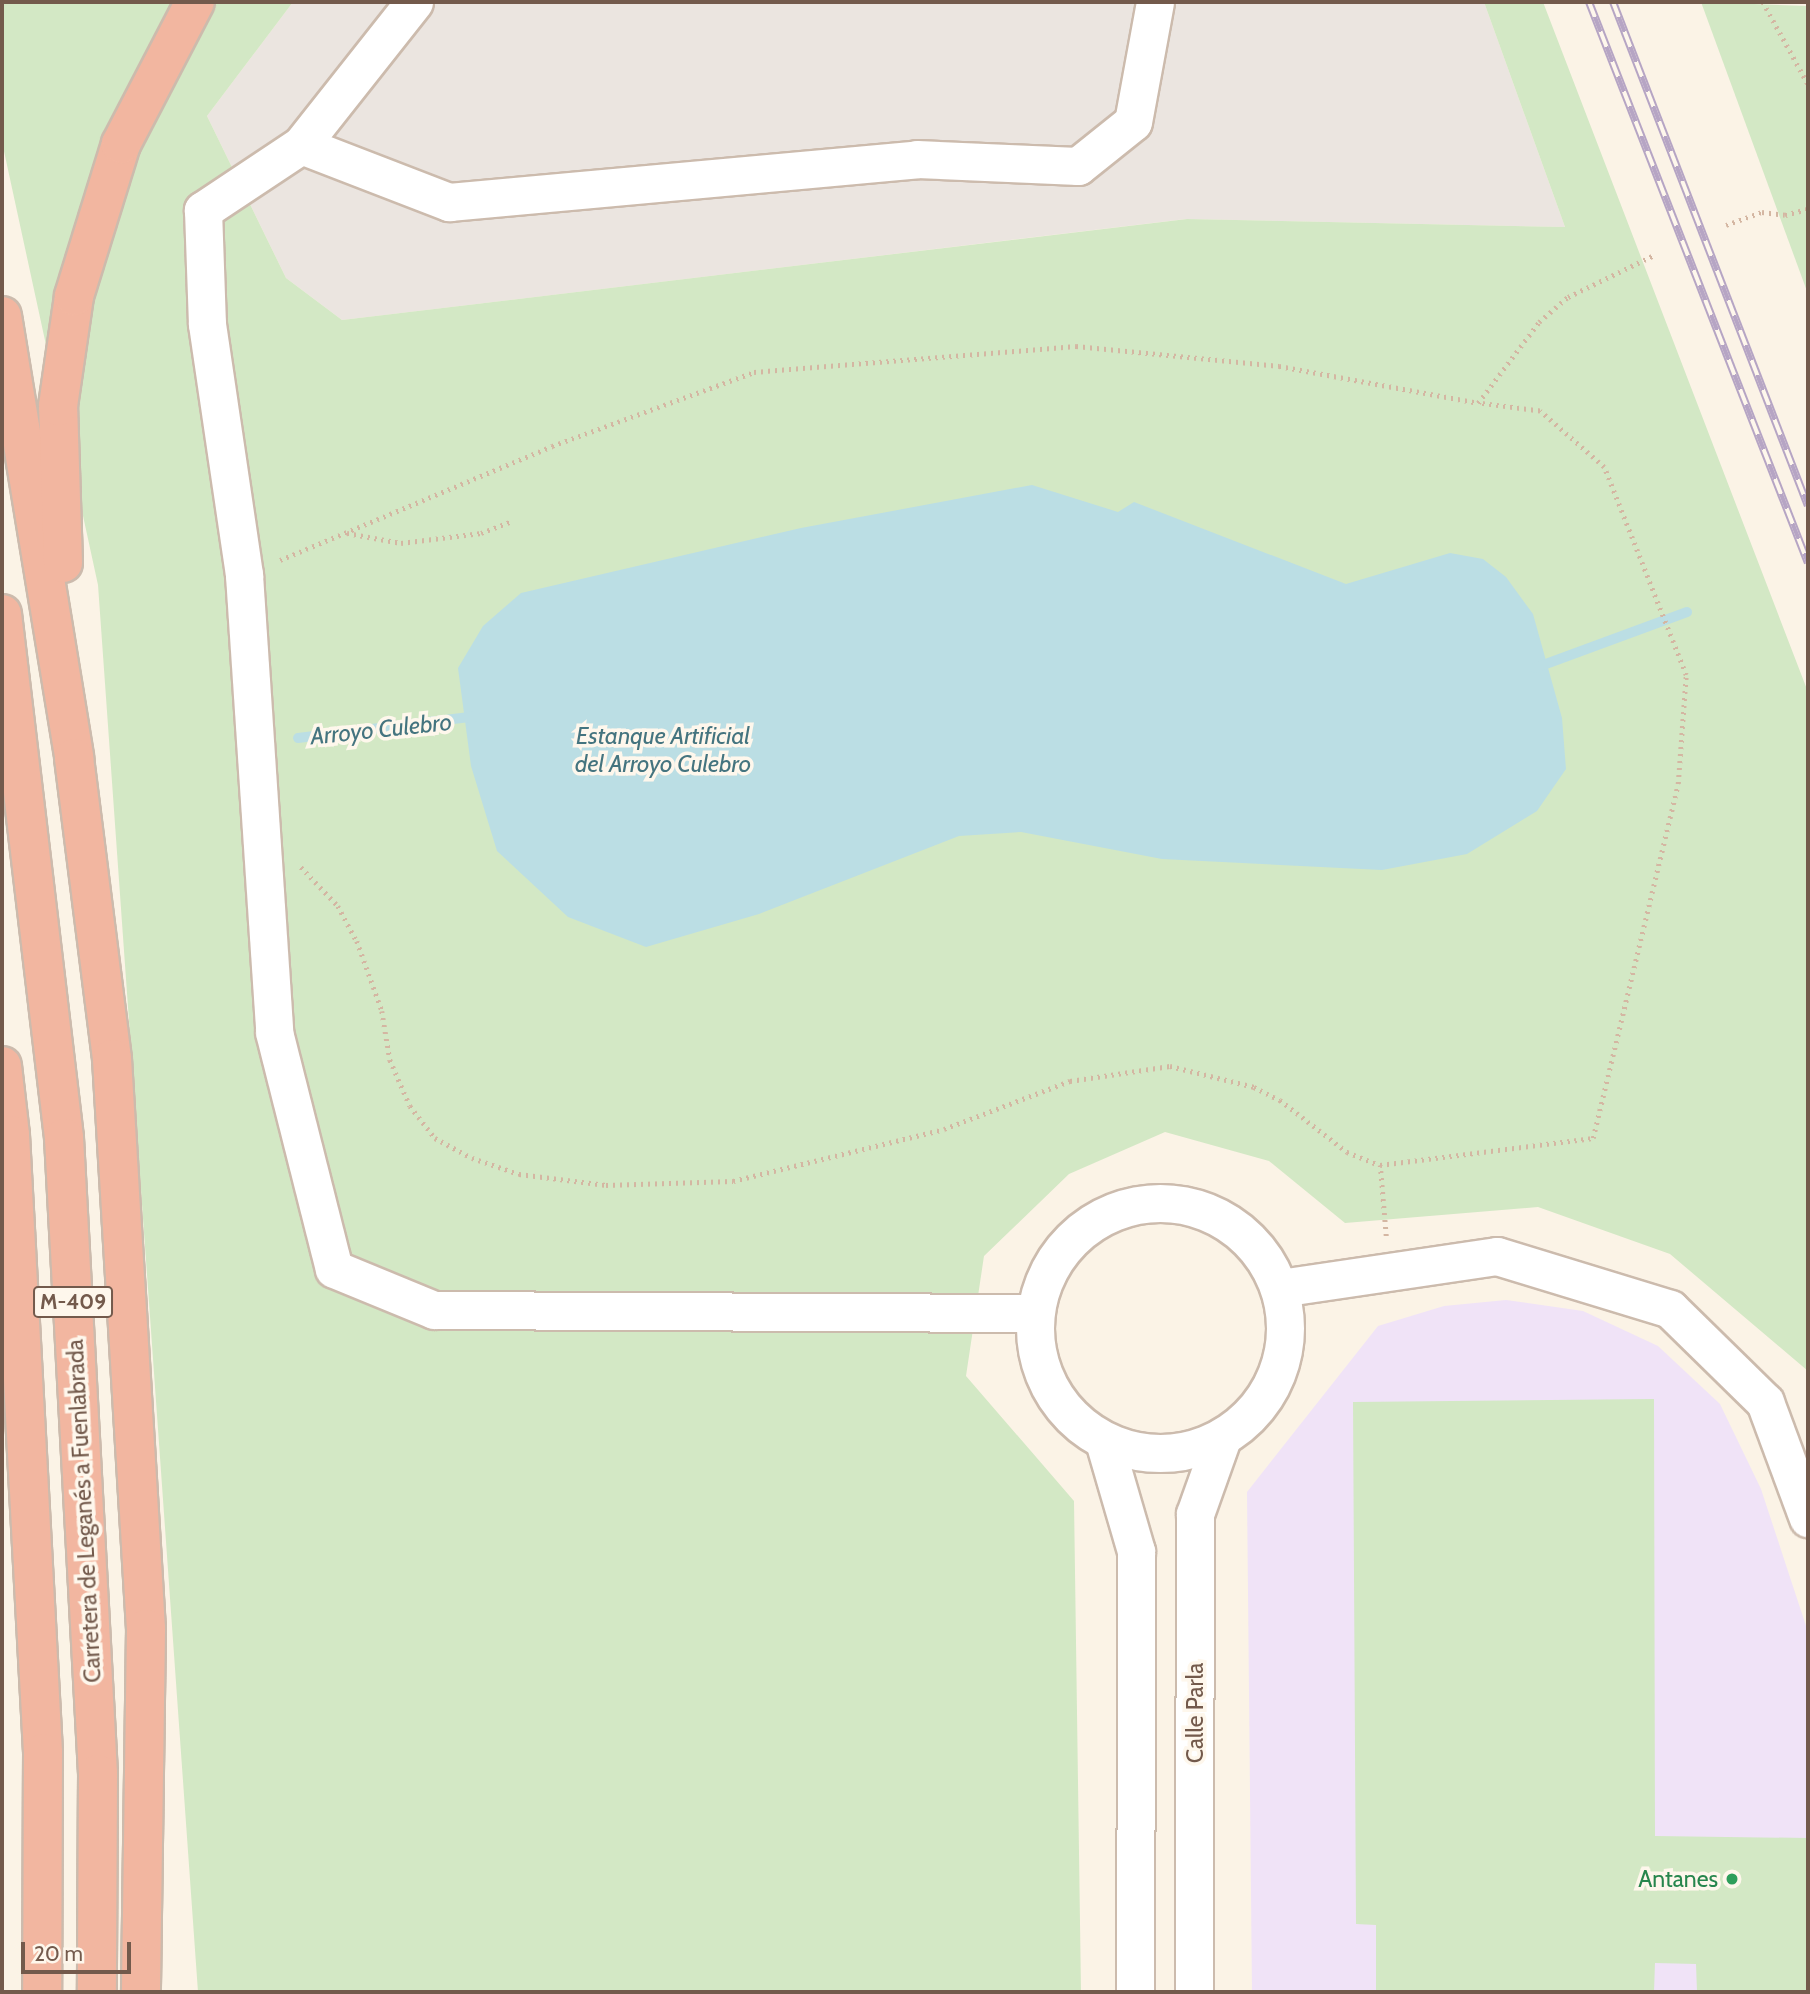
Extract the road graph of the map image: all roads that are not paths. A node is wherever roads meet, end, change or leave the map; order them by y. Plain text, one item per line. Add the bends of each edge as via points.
1 (195, 2) edge
2 (414, 2) edge
3 (1155, 2) edge
4 (301, 145) junction
5 (2, 316) edge
6 (2, 614) edge
7 (74, 758) junction
8 (2, 1066) edge
9 (1280, 1288) junction
10 (1035, 1313) junction
11 (1222, 1438) junction
12 (1104, 1441) junction
13 (1808, 1518) edge
14 (146, 1629) junction
15 (42, 1992) edge
16 (97, 1992) edge
17 (141, 1992) edge
18 (161, 1992) edge
19 (1135, 1992) edge
20 (1194, 1992) edge

1 - 7 highway via 121,144 75,296 58,406
2 - 4 street
3 - 4 street via 1133,122 1078,166 916,159 449,202
4 - 10 street via 203,210 207,324 244,575 274,1032 334,1269 434,1310
5 - 7 highway, M-409
6 - 16 highway, Carretera de Leganés a Fuenlabrada / M-409 via 64,1138 98,1774
7 - 14 highway, M-409 via 112,1059
8 - 15 highway, M-409 via 10,1135 43,1753
9 - 10 street via 1261,1251 1229,1222 1190,1205 1148,1203 1107,1214 1072,1238 1047,1272
9 - 11 street via 1286,1331 1278,1373 1255,1411
9 - 13 street via 1497,1256 1670,1309 1765,1402
10 - 12 street via 1036,1352 1049,1388 1073,1419
11 - 12 street via 1183,1452 1143,1453
11 - 20 street, Calle Parla via 1195,1514
12 - 19 street via 1136,1551
14 - 17 highway, M-409
14 - 18 highway, M-409 via 161,1887

